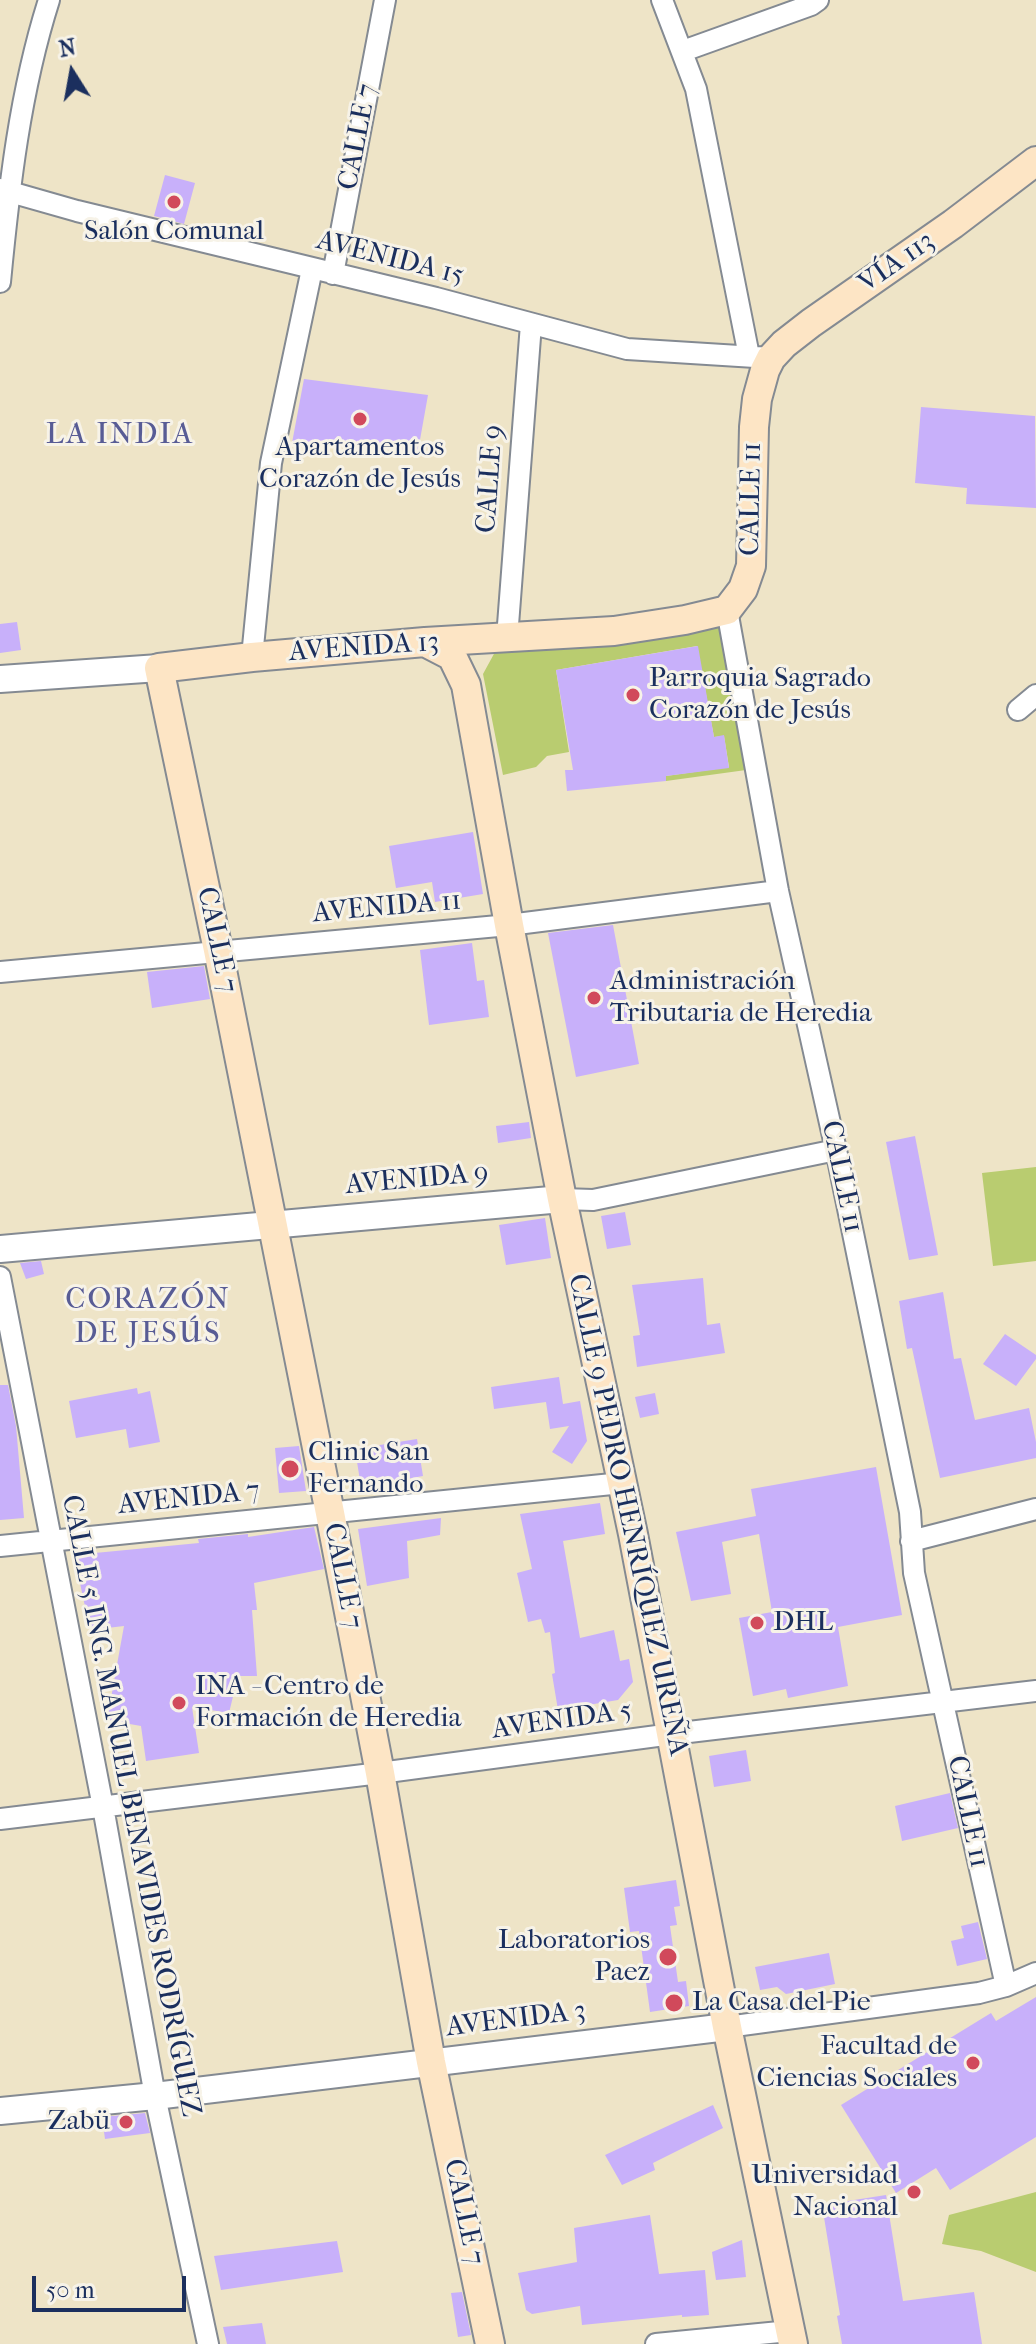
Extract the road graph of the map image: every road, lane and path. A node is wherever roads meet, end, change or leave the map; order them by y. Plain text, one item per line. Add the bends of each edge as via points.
1 (49, 0) edge
2 (385, 0) edge
3 (662, 0) edge
4 (818, 0) edge
5 (683, 51) junction
6 (1036, 161) edge
7 (4, 191) edge
8 (312, 269) junction
9 (333, 274) junction
10 (0, 282) edge
11 (531, 324) junction
12 (761, 361) junction
13 (727, 610) junction
14 (507, 638) junction
15 (425, 642) junction
16 (252, 657) junction
17 (159, 668) junction
18 (0, 679) edge
19 (466, 685) junction
20 (1036, 695) edge
21 (1018, 710) dead end
22 (778, 891) junction
23 (509, 925) junction
24 (218, 950) junction
25 (0, 972) edge
26 (836, 1150) junction
27 (562, 1199) junction
28 (272, 1226) junction
29 (0, 1249) edge
30 (0, 1277) edge
31 (622, 1483) junction
32 (1036, 1509) edge
33 (330, 1513) junction
34 (52, 1541) junction
35 (911, 1541) junction
36 (0, 1546) edge
37 (1036, 1691) edge
38 (943, 1702) junction
39 (672, 1734) junction
40 (380, 1773) junction
41 (103, 1807) junction
42 (0, 1819) edge
43 (1036, 1973) edge
44 (1006, 1986) junction
45 (727, 2027) junction
46 (431, 2062) junction
47 (155, 2096) junction
48 (0, 2111) edge
49 (792, 2338) edge
50 (208, 2344) edge
51 (490, 2344) edge
52 (656, 2344) edge

1 - 7 street
2 - 9 street, CALLE 7
3 - 5 street, CALLE 11
4 - 5 street
5 - 12 street, CALLE 11
6 - 12 main road, VÍA 113
7 - 8 street, AVENIDA 15
7 - 10 street
8 - 9 street, AVENIDA 15
8 - 16 street via 271,463
9 - 11 street, AVENIDA 15
11 - 12 street, AVENIDA 15 via 627,349
11 - 14 street, CALLE 9
12 - 13 main road, CALLE 11 via 751,566
13 - 14 main road, AVENIDA 13 via 614,631
13 - 22 street, CALLE 11
14 - 15 main road, AVENIDA 13
14 - 19 main road via 483,647
15 - 16 main road, AVENIDA 13
15 - 19 main road, CALLE 9 PEDRO HENRÍQUEZ UREÑA via 452,656
16 - 17 main road, AVENIDA 13
17 - 18 street, AVENIDA 13
17 - 24 main road, CALLE 7
19 - 23 main road, CALLE 9 PEDRO HENRÍQUEZ UREÑA
20 - 21 street
22 - 23 street, AVENIDA 11
22 - 26 street, CALLE 11
23 - 24 street, AVENIDA 11
23 - 27 main road, CALLE 9 PEDRO HENRÍQUEZ UREÑA
24 - 25 street, AVENIDA 11
24 - 28 main road, CALLE 7
26 - 27 street, AVENIDA 9 via 593,1200
26 - 35 street, CALLE 11 via 910,1512
27 - 28 street, AVENIDA 9
27 - 31 main road, CALLE 9 PEDRO HENRÍQUEZ UREÑA
28 - 29 street, AVENIDA 9
28 - 33 main road, CALLE 7
30 - 34 street, CALLE 5 ING. MANUEL BENAVIDES RODRÍGUEZ
31 - 33 street, AVENIDA 7
31 - 39 main road, CALLE 9 PEDRO HENRÍQUEZ UREÑA
32 - 35 street
33 - 34 street, AVENIDA 7
33 - 40 main road, CALLE 7
34 - 36 street, AVENIDA 7
34 - 41 street, CALLE 5 ING. MANUEL BENAVIDES RODRÍGUEZ
35 - 38 street, CALLE 11
37 - 38 street, AVENIDA 5
38 - 39 street, AVENIDA 5
38 - 44 street, CALLE 11
39 - 40 street, AVENIDA 5
39 - 45 main road, CALLE 9 PEDRO HENRÍQUEZ UREÑA
40 - 41 street, AVENIDA 5
40 - 46 main road, CALLE 7
41 - 42 street, AVENIDA 5
41 - 47 street, CALLE 5 ING. MANUEL BENAVIDES RODRÍGUEZ
43 - 44 street, AVENIDA 3
44 - 45 street, AVENIDA 3
45 - 46 street, AVENIDA 3
45 - 49 main road, CALLE 9 PEDRO HENRÍQUEZ UREÑA
46 - 47 street, AVENIDA 3
46 - 51 main road, CALLE 7
47 - 48 street, AVENIDA 3
47 - 50 street, CALLE 5 ING. MANUEL BENAVIDES RODRÍGUEZ
49 - 52 street

